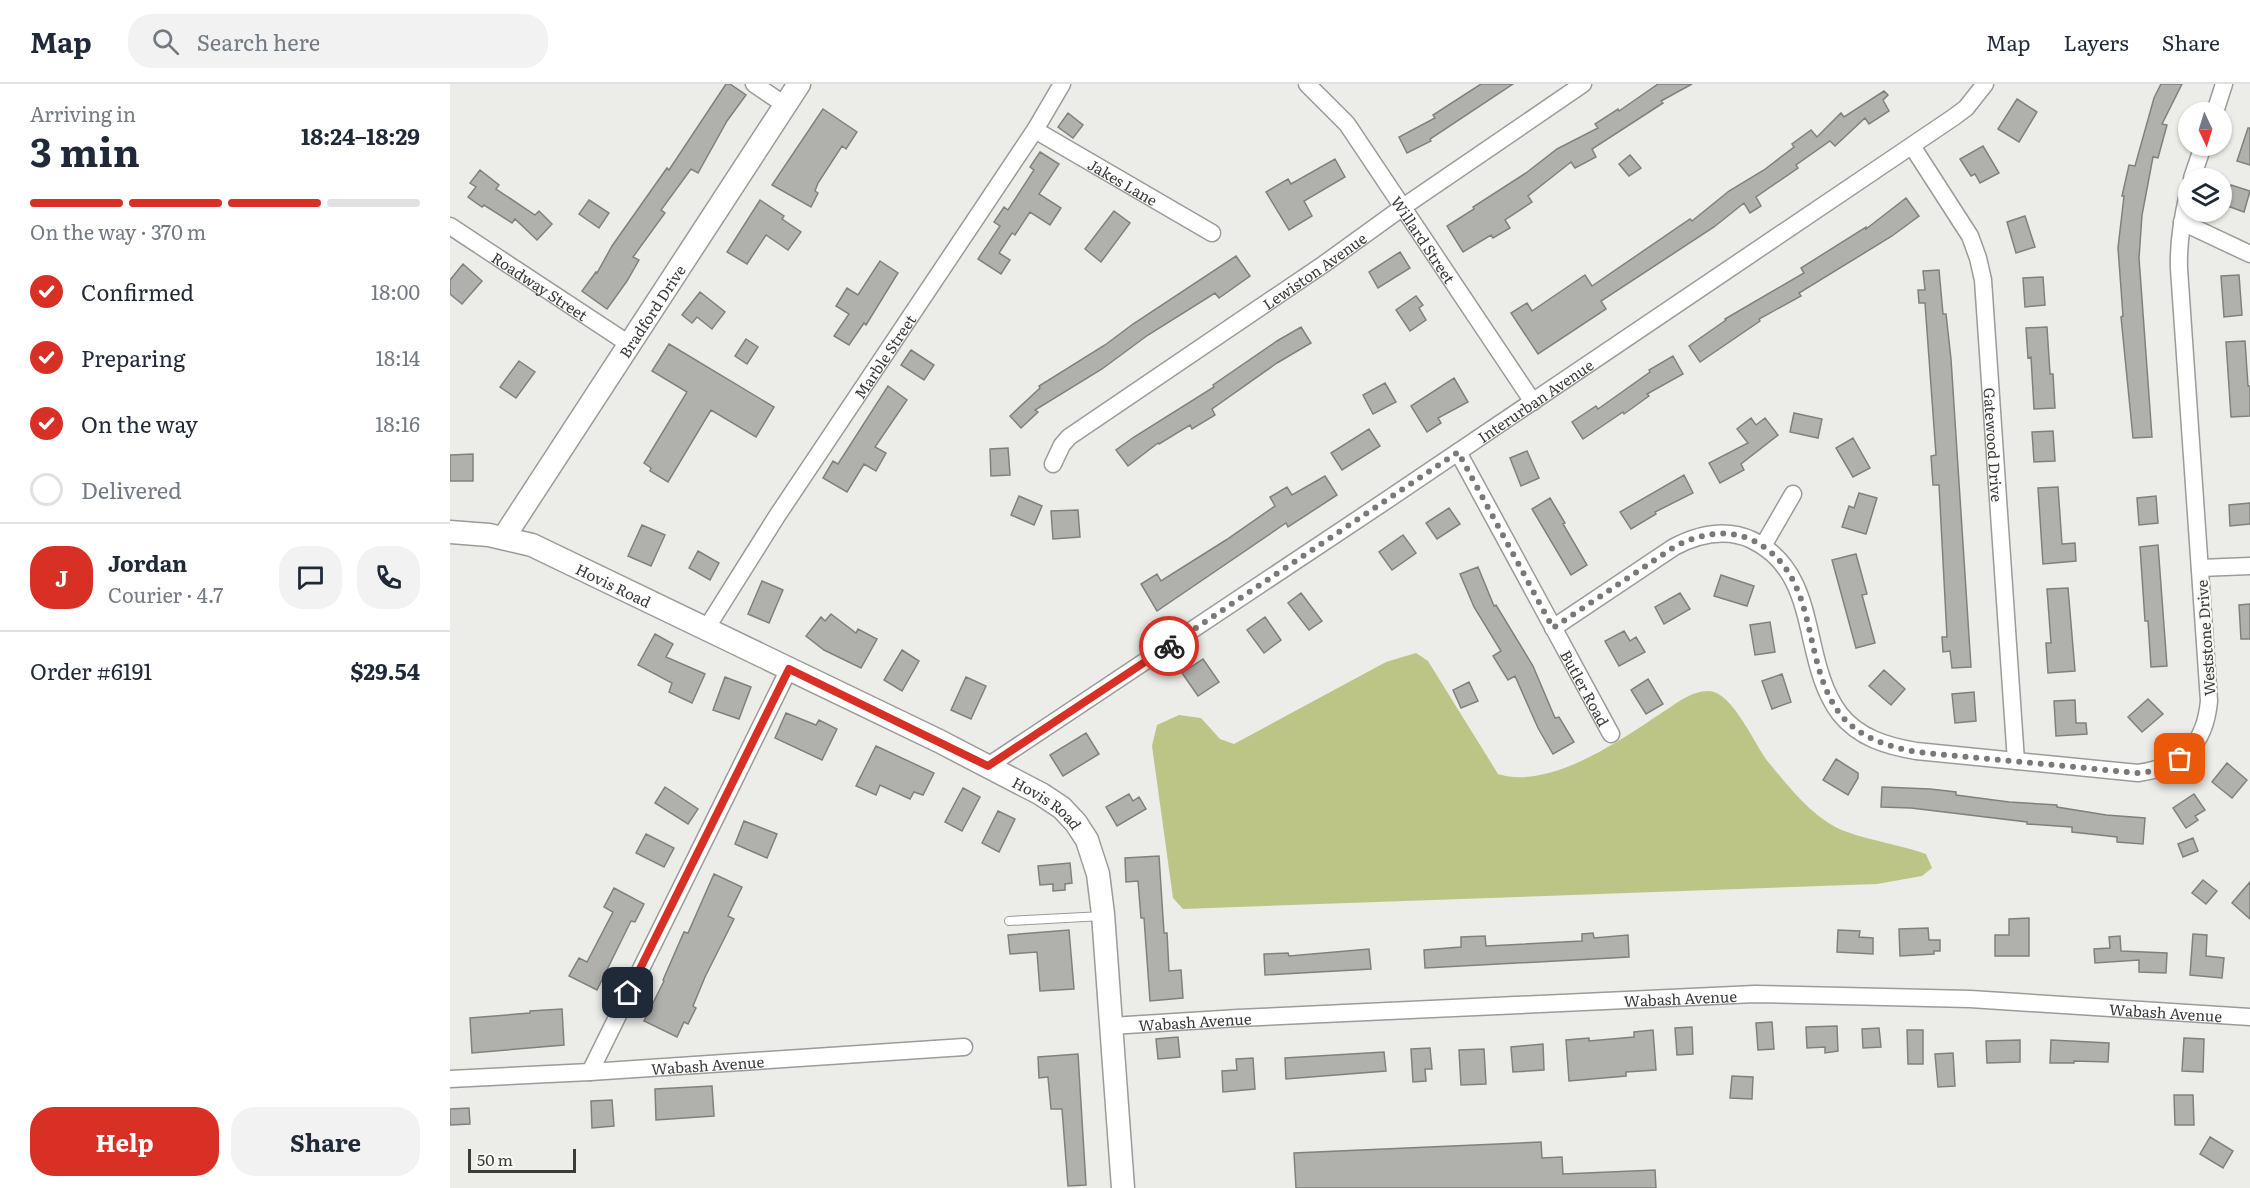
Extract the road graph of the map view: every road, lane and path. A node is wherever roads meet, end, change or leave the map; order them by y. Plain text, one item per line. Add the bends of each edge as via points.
1 (754, 84) edge
2 (799, 84) edge
3 (1062, 84) edge
4 (1306, 84) edge
5 (1583, 84) edge
6 (1985, 84) edge
7 (2224, 84) edge
8 (2218, 102) edge
9 (785, 105) junction
10 (1035, 130) junction
11 (1912, 146) junction
12 (1403, 207) junction
13 (2182, 222) joint
14 (450, 226) edge
15 (1212, 233) dead end
16 (2250, 254) edge
17 (629, 344) junction
18 (1533, 402) junction
19 (1458, 452) junction
20 (1053, 464) dead end
21 (1793, 494) dead end
22 (450, 532) edge
23 (504, 537) junction
24 (1763, 546) junction
25 (2250, 566) edge
26 (2200, 568) junction
27 (1553, 628) junction
28 (706, 629) junction
29 (789, 669) junction
30 (1611, 734) dead end
31 (2016, 761) junction
32 (988, 766) junction
33 (1103, 916) junction
34 (1009, 921) dead end
35 (2250, 1017) edge
36 (1111, 1026) junction
37 (964, 1047) dead end
38 (590, 1072) junction
39 (450, 1079) edge
40 (1123, 1188) edge

1 - 9 street
2 - 9 street, Bradford Drive
3 - 10 street, Marble Street
4 - 12 street, Willard Street via 1347,124
5 - 12 street, Lewiston Avenue
6 - 11 street, Interurban Avenue via 1966,108
7 - 8 street
9 - 17 street, Bradford Drive
10 - 15 street, Jakes Lane
10 - 28 street, Marble Street
11 - 18 street, Interurban Avenue
11 - 31 street, Gatewood Drive via 1970,236 1983,280
12 - 18 street, Willard Street
12 - 20 street, Lewiston Avenue via 1069,437
13 - 16 street
13 - 26 street, Weststone Drive via 2178,250
14 - 17 street, Roadway Street
17 - 23 street, Bradford Drive
18 - 19 street, Interurban Avenue
19 - 27 street, Butler Road
19 - 32 street, Interurban Avenue
21 - 24 street
22 - 23 street, Hovis Road
23 - 28 street, Hovis Road via 532,545
24 - 27 street, Weststone Drive via 1727,533 1690,539
24 - 31 street, Weststone Drive via 1790,572 1829,696 1846,721 1890,747
25 - 26 street
26 - 31 street, Weststone Drive via 2210,701 2208,719 2195,746 2164,768 2138,773
27 - 30 street, Butler Road
28 - 29 street, Hovis Road
29 - 32 street, Hovis Road
29 - 38 street
32 - 33 street, Hovis Road via 1041,794 1076,823 1095,862
33 - 34 lane
33 - 36 street, Hovis Road
35 - 36 street, Wabash Avenue via 1970,999 1767,994
36 - 40 street, Hovis Road
37 - 38 street, Wabash Avenue
38 - 39 street, Wabash Avenue

